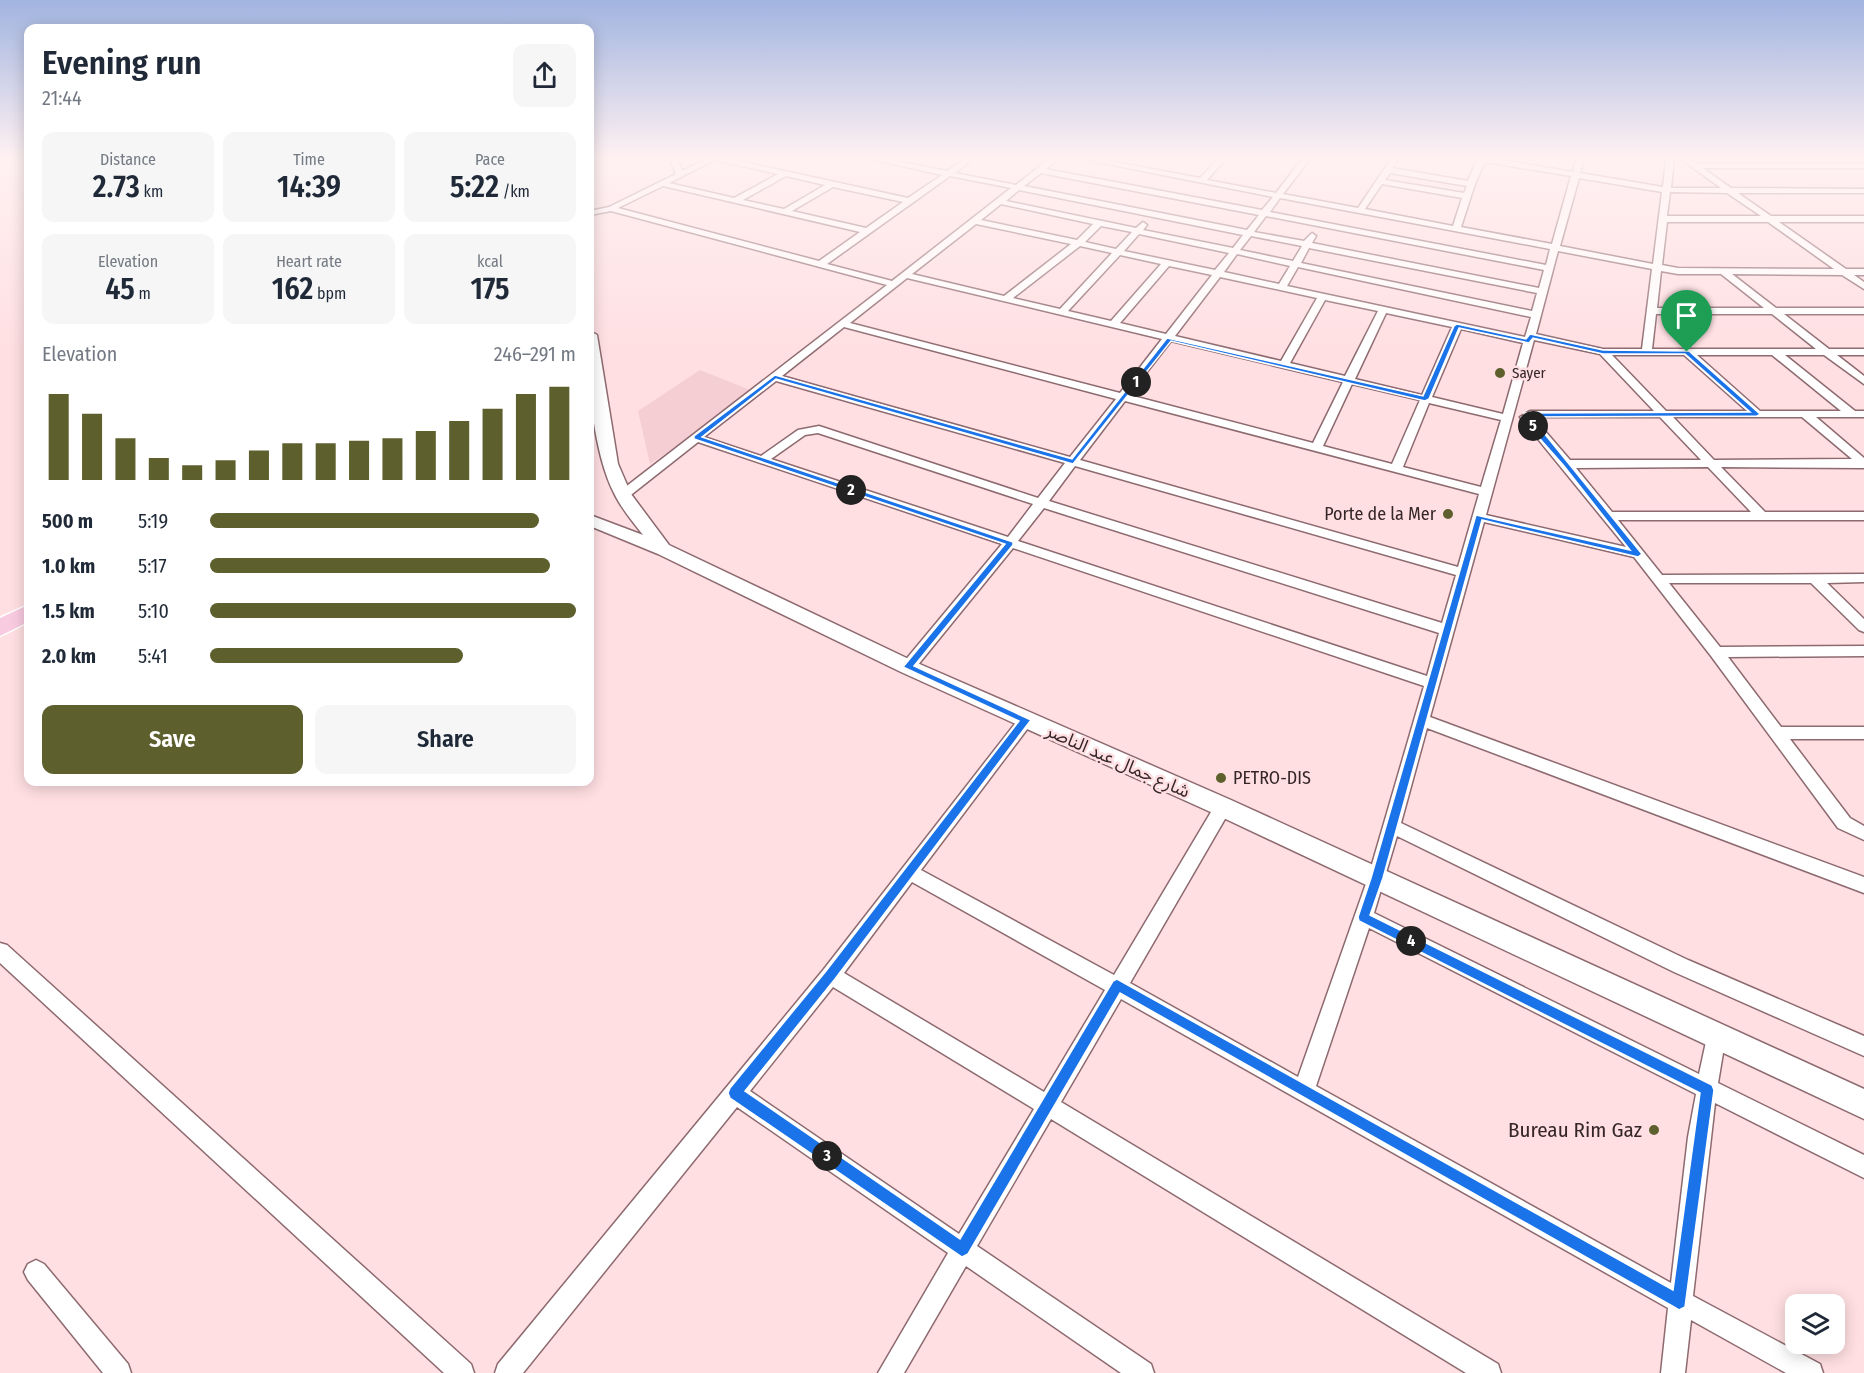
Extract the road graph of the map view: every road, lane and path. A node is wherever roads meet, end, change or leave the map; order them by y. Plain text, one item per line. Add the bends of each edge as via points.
1 (665, 223) edge
2 (833, 223) edge
3 (878, 223) edge
4 (972, 223) edge
5 (985, 223) edge
6 (1099, 223) joint
7 (1144, 223) edge
8 (1199, 223) edge
9 (1258, 223) edge
10 (1308, 223) edge
11 (1424, 223) edge
12 (1458, 223) edge
13 (1561, 223) edge
14 (1662, 223) edge
15 (1774, 223) edge
16 (1319, 225) junction
17 (1456, 229) junction
18 (867, 231) junction
19 (1137, 231) junction
20 (1250, 233) junction
21 (1079, 243) junction
22 (1307, 244) junction
23 (1553, 248) junction
24 (1117, 252) junction
25 (1236, 253) junction
26 (1167, 263) junction
27 (821, 264) junction
28 (1294, 265) junction
29 (1657, 267) junction
30 (1549, 268) junction
31 (1724, 272) junction
32 (1845, 272) junction
33 (1864, 272) edge
34 (1219, 274) junction
35 (905, 275) junction
36 (894, 284) junction
37 (1864, 286) edge
38 (1281, 288) junction
39 (1542, 291) junction
40 (1322, 297) junction
41 (1005, 299) junction
42 (1383, 310) junction
43 (1652, 311) junction
44 (1775, 311) junction
45 (1864, 311) edge
46 (1061, 313) junction
47 (1536, 315) junction
48 (843, 324) junction
49 (1113, 325) junction
50 (1457, 326) junction
51 (1529, 338) junction
52 (1169, 339) junction
53 (1603, 352) junction
54 (1647, 352) junction
55 (1687, 352) junction
56 (1775, 352) junction
57 (1827, 352) junction
58 (1864, 352) edge
59 (594, 361) edge
60 (1283, 366) junction
61 (775, 377) junction
62 (1348, 381) junction
63 (1864, 381) edge
64 (1124, 397) junction
65 (1425, 399) junction
66 (1663, 414) junction
67 (1757, 414) junction
68 (1805, 414) junction
69 (1852, 414) junction
70 (1864, 414) edge
71 (1507, 418) junction
72 (696, 438) junction
73 (1316, 448) junction
74 (762, 460) junction
75 (1073, 462) junction
76 (1710, 462) junction
77 (1864, 463) edge
78 (1567, 464) junction
79 (1396, 468) junction
80 (1486, 492) junction
81 (623, 495) junction
82 (1042, 503) junction
83 (1608, 516) junction
84 (1762, 516) junction
85 (1864, 516) edge
86 (1479, 517) junction
87 (594, 522) edge
88 (1010, 543) junction
89 (663, 550) junction
90 (1638, 554) junction
91 (1463, 573) junction
92 (1814, 578) junction
93 (1864, 578) edge
94 (1658, 579) junction
95 (24, 614) edge
96 (1864, 627) edge
97 (0, 628) edge
98 (1447, 630) junction
99 (1716, 652) junction
100 (1862, 653) edge
101 (908, 667) junction
102 (1432, 683) junction
103 (1026, 720) junction
104 (1422, 720) junction
105 (1778, 733) junction
106 (1864, 733) edge
107 (1223, 807) junction
108 (1392, 826) junction
109 (1864, 833) edge
110 (909, 872) junction
111 (1377, 878) junction
112 (1864, 885) edge
113 (1364, 917) junction
114 (0, 951) edge
115 (831, 975) junction
116 (1117, 985) junction
117 (1716, 1035) junction
118 (1864, 1046) edge
119 (1304, 1090) junction
120 (1707, 1090) junction
121 (735, 1093) junction
122 (1864, 1104) edge
123 (1046, 1106) junction
124 (1864, 1167) edge
125 (962, 1249) junction
126 (36, 1272) dead end
127 (1679, 1302) junction
128 (119, 1373) edge
129 (462, 1373) edge
130 (507, 1373) edge
131 (890, 1373) edge
132 (1142, 1373) edge
133 (1488, 1373) edge
134 (1673, 1373) edge
135 (1810, 1373) edge

1 - 27 street
2 - 18 street
3 - 18 street
4 - 35 street
5 - 21 street
6 - 19 street
6 - 21 street
7 - 19 street
8 - 20 street
9 - 20 street
10 - 16 street
11 - 17 street
12 - 17 street
13 - 23 street
14 - 29 street
15 - 32 street
16 - 22 street
16 - 30 street
17 - 23 street
18 - 27 street
19 - 24 street
19 - 25 street
20 - 22 street
20 - 25 street
21 - 24 street
21 - 41 street
22 - 28 street
22 - 39 street
23 - 29 street
23 - 30 street
24 - 26 street
24 - 46 street
25 - 28 street
25 - 34 street
26 - 34 street
26 - 49 street
27 - 36 street
28 - 38 street
28 - 47 street
29 - 31 street
29 - 43 street
30 - 39 street
31 - 32 street
31 - 44 street
32 - 33 street
32 - 37 street
34 - 38 street
34 - 52 street
35 - 36 street
35 - 41 street
36 - 48 street
38 - 40 street
39 - 47 street
40 - 42 street
40 - 60 street
41 - 46 street
42 - 50 street
42 - 62 street
43 - 44 street
43 - 54 street
44 - 45 street
44 - 57 street
46 - 49 street
47 - 51 street
48 - 61 street
48 - 64 street
49 - 52 street
50 - 51 street
50 - 65 street
51 - 53 street
51 - 71 street
52 - 60 street
52 - 64 street
53 - 54 street
53 - 66 street
54 - 55 street
55 - 56 street
55 - 67 street
56 - 57 street
56 - 69 street
57 - 58 street
57 - 63 street
59 - 81 main road, شارع جمال عبد الناصر via 610,464
60 - 62 street
61 - 72 street
61 - 75 street
62 - 65 street
62 - 73 street
64 - 73 street
64 - 75 street
65 - 71 street
65 - 79 street
66 - 67 street
66 - 76 street
66 - 78 street via 1527,415
67 - 68 street
68 - 69 street
68 - 77 street
69 - 70 street
71 - 80 street
72 - 74 street
72 - 81 street
73 - 79 street
74 - 82 street via 802,432 819,429
74 - 88 street
75 - 82 street
75 - 91 street
76 - 77 street
76 - 78 street
76 - 84 street
78 - 83 street
79 - 80 street
80 - 86 street
81 - 89 main road, شارع جمال عبد الناصر
82 - 88 street
82 - 98 street
83 - 84 street
83 - 90 street
84 - 85 street
86 - 90 street
86 - 91 street
87 - 89 main road, شارع جمال عبد الناصر
88 - 101 street
88 - 102 street
89 - 101 main road, شارع جمال عبد الناصر
90 - 94 street
91 - 98 street
92 - 93 street
92 - 94 street
92 - 96 street
94 - 99 street
95 - 97 main road
98 - 102 street
99 - 100 street
99 - 105 street
101 - 103 main road, شارع جمال عبد الناصر
102 - 104 street
103 - 107 main road, شارع جمال عبد الناصر
103 - 110 street
104 - 108 street
104 - 112 street
105 - 106 street
105 - 109 street via 1844,823
107 - 111 main road, شارع جمال عبد الناصر
107 - 116 street
108 - 111 street
108 - 118 street via 1682,966
110 - 115 street
110 - 116 street
111 - 113 street
111 - 117 main road, شارع جمال عبد الناصر
113 - 119 street
113 - 120 street
114 - 129 street
115 - 121 street
115 - 123 street
116 - 119 street
116 - 123 street
117 - 120 street
117 - 122 main road, شارع جمال عبد الناصر
119 - 127 street
120 - 124 street
120 - 127 street
121 - 125 street
121 - 130 street
123 - 125 street
123 - 133 street
125 - 131 street
125 - 132 street
126 - 128 street
127 - 134 street
127 - 135 street

